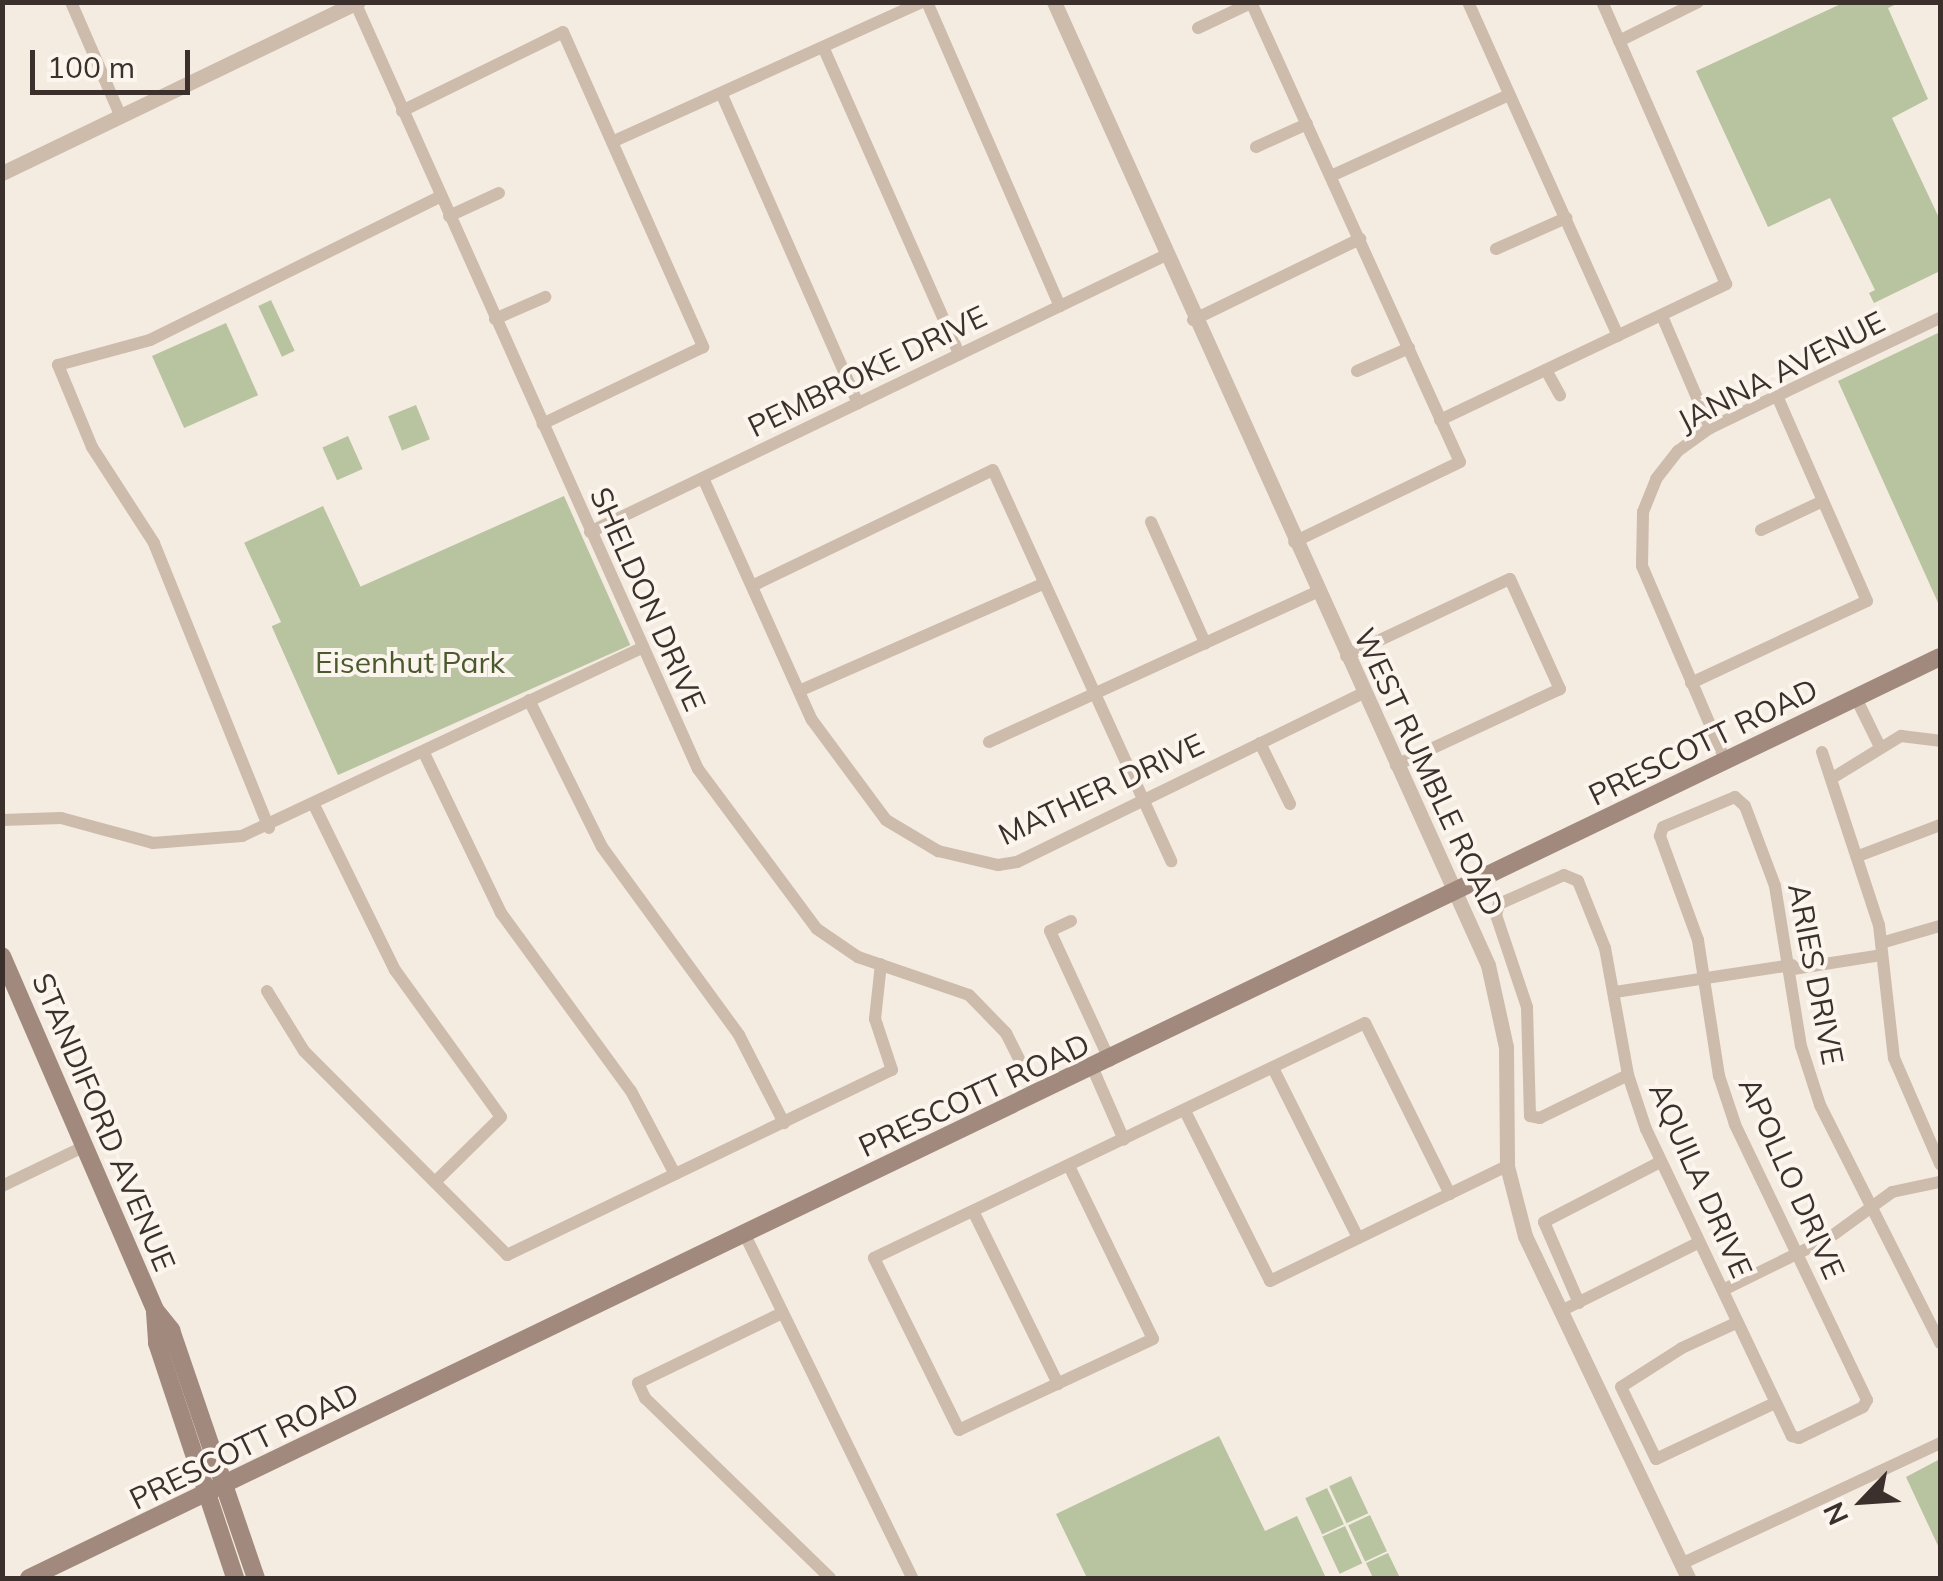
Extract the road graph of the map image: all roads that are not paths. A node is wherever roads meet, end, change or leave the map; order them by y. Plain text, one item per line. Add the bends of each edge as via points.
1 (70, 2) edge
2 (925, 2) edge
3 (1054, 2) edge
4 (1468, 2) edge
5 (1602, 2) edge
6 (1698, 2) edge
7 (356, 3) edge
8 (1251, 3) edge
9 (1198, 28) dead end
10 (1619, 41) junction
11 (824, 49) junction
12 (722, 95) junction
13 (1509, 96) junction
14 (402, 111) junction
15 (121, 117) junction
16 (1307, 124) junction
17 (612, 142) junction
18 (1256, 147) dead end
19 (2, 173) edge
20 (1332, 176) junction
21 (498, 193) dead end
22 (440, 196) junction
23 (449, 216) junction
24 (1566, 218) junction
25 (1360, 240) junction
26 (1496, 249) dead end
27 (1166, 255) junction
28 (546, 296) dead end
29 (1060, 306) junction
30 (1662, 316) junction
31 (1940, 318) edge
32 (496, 319) junction
33 (1193, 320) junction
34 (1618, 336) junction
35 (1409, 348) junction
36 (959, 354) junction
37 (1546, 370) junction
38 (1357, 372) dead end
39 (1560, 395) dead end
40 (1777, 396) junction
41 (858, 403) junction
42 (1440, 420) junction
43 (542, 424) junction
44 (1710, 428) junction
45 (703, 478) junction
46 (1822, 501) junction
47 (1151, 522) dead end
48 (1761, 530) dead end
49 (590, 532) junction
50 (1294, 542) junction
51 (1043, 584) junction
52 (752, 586) junction
53 (1317, 592) junction
54 (1205, 643) junction
55 (642, 648) junction
56 (1346, 656) junction
57 (1940, 657) edge
58 (1690, 684) junction
59 (799, 691) junction
60 (1363, 693) junction
61 (1093, 694) junction
62 (1856, 698) junction
63 (529, 700) junction
64 (1940, 741) edge
65 (989, 742) dead end
66 (1260, 743) junction
67 (1879, 745) junction
68 (1822, 752) dead end
69 (424, 753) junction
70 (1726, 762) junction
71 (1396, 765) junction
72 (1834, 776) junction
73 (1142, 800) junction
74 (1290, 804) dead end
75 (315, 807) junction
76 (2, 820) edge
77 (1940, 825) edge
78 (269, 828) junction
79 (1660, 831) joint
80 (1861, 854) junction
81 (1171, 861) dead end
82 (1454, 894) junction
83 (1071, 921) dead end
84 (1940, 926) edge
85 (1881, 949) junction
86 (2, 956) edge
87 (881, 964) junction
88 (1792, 967) junction
89 (1705, 975) junction
90 (267, 991) dead end
91 (1615, 992) junction
92 (1101, 1065) junction
93 (1273, 1068) junction
94 (1628, 1075) junction
95 (1037, 1095) junction
96 (1185, 1111) junction
97 (784, 1123) junction
98 (1124, 1140) junction
99 (85, 1146) junction
100 (1660, 1162) junction
101 (1940, 1164) edge
102 (1068, 1166) junction
103 (1507, 1166) junction
104 (675, 1174) junction
105 (434, 1182) junction
106 (1940, 1182) edge
107 (2, 1186) edge
108 (1450, 1194) junction
109 (1870, 1208) junction
110 (973, 1211) junction
111 (744, 1234) junction
112 (1358, 1238) junction
113 (1698, 1244) junction
114 (1797, 1253) junction
115 (1722, 1290) junction
116 (1572, 1306) junction
117 (155, 1310) junction
118 (782, 1313) junction
119 (1736, 1324) junction
120 (1940, 1343) edge
121 (1058, 1384) junction
122 (1775, 1403) junction
123 (1796, 1438) joint
124 (1940, 1443) edge
125 (224, 1484) junction
126 (206, 1494) junction
127 (1684, 1571) edge
128 (29, 1578) edge
129 (235, 1578) edge
130 (256, 1578) edge
131 (830, 1578) edge
132 (912, 1578) edge

1 - 15 street
2 - 11 street
2 - 29 street
3 - 27 street, WEST RUMBLE ROAD
4 - 13 street
5 - 10 street
6 - 10 street
7 - 14 street, SHELDON DRIVE
7 - 15 street
8 - 9 street
8 - 16 street
10 - 30 street via 1726,284
11 - 12 street
11 - 36 street
12 - 17 street
12 - 41 street
13 - 20 street
13 - 24 street
14 - 17 street via 563,32
14 - 22 street, SHELDON DRIVE
15 - 19 street
16 - 18 street
16 - 20 street
17 - 43 street via 703,347
20 - 25 street
21 - 23 street
22 - 23 street, SHELDON DRIVE
22 - 78 street via 150,340 58,364 92,447 154,543
23 - 32 street, SHELDON DRIVE
24 - 26 street
24 - 34 street
25 - 33 street
25 - 35 street
27 - 29 street, PEMBROKE DRIVE
27 - 33 street, WEST RUMBLE ROAD
28 - 32 street
29 - 36 street, PEMBROKE DRIVE
30 - 34 street
30 - 44 street
31 - 40 street, JANNA AVENUE
32 - 43 street, SHELDON DRIVE
33 - 50 street, WEST RUMBLE ROAD
34 - 37 street
35 - 38 street
35 - 42 street
36 - 41 street, PEMBROKE DRIVE
37 - 39 street
37 - 42 street
40 - 44 street, JANNA AVENUE
40 - 46 street
41 - 45 street, PEMBROKE DRIVE
42 - 50 street via 1460,462
43 - 49 street, SHELDON DRIVE
44 - 58 street, JANNA AVENUE via 1678,451 1656,479 1640,533 1646,584
45 - 49 street, PEMBROKE DRIVE
45 - 52 street, MATHER DRIVE
46 - 48 street
46 - 58 street via 1867,601
47 - 54 street
49 - 55 street, SHELDON DRIVE
50 - 53 street, WEST RUMBLE ROAD
51 - 52 street via 993,470
51 - 59 street
51 - 61 street
52 - 59 street, MATHER DRIVE
53 - 54 street
53 - 56 street, WEST RUMBLE ROAD
54 - 61 street
55 - 63 street
55 - 87 street, SHELDON DRIVE via 698,769 802,912 836,945
56 - 60 street, WEST RUMBLE ROAD
56 - 71 street via 1510,579 1560,689
57 - 62 main road, PRESCOTT ROAD
58 - 70 street, JANNA AVENUE
59 - 73 street, MATHER DRIVE via 812,720 886,820 938,852 1006,865
60 - 66 street, MATHER DRIVE
60 - 71 street, WEST RUMBLE ROAD
61 - 65 street
61 - 73 street
62 - 67 street
62 - 70 main road, PRESCOTT ROAD
63 - 69 street
63 - 97 street via 602,847 739,1035
64 - 67 street via 1901,736
66 - 73 street, MATHER DRIVE
66 - 74 street
67 - 72 street
68 - 72 street
69 - 75 street
69 - 104 street via 501,913 631,1091
70 - 82 main road, PRESCOTT ROAD
71 - 82 street, WEST RUMBLE ROAD
72 - 80 street
73 - 81 street
75 - 78 street
75 - 105 street via 395,970 500,1117
76 - 78 street via 61,818 132,840 179,844
77 - 80 street
79 - 88 street, ARIES DRIVE via 1722,798 1741,800 1775,886
79 - 89 street, APOLLO DRIVE
80 - 85 street
82 - 92 main road, PRESCOTT ROAD
82 - 103 street, WEST RUMBLE ROAD via 1502,1011
83 - 92 street via 1050,931
84 - 85 street
85 - 88 street
85 - 101 street via 1894,1058
86 - 99 main road, STANDIFORD AVENUE
87 - 95 street, SHELDON DRIVE via 934,978 982,1004 1006,1033
87 - 97 street via 874,1019 892,1070
88 - 89 street
88 - 109 street, ARIES DRIVE via 1807,1069
89 - 91 street
89 - 114 street, APOLLO DRIVE via 1725,1092
90 - 105 street via 304,1051
91 - 94 street, AQUILA DRIVE
91 - 94 street, AQUILA DRIVE via 1595,918 1571,875 1496,909 1527,1008 1530,1116 1540,1118
92 - 95 main road, PRESCOTT ROAD
92 - 98 street
93 - 96 street
93 - 108 street via 1364,1023
93 - 112 street
94 - 100 street, AQUILA DRIVE
95 - 111 main road, PRESCOTT ROAD
96 - 98 street
96 - 112 street via 1270,1281
97 - 104 street
98 - 102 street
99 - 107 street
99 - 117 main road, STANDIFORD AVENUE
100 - 113 street, AQUILA DRIVE
100 - 116 street via 1544,1222
102 - 110 street
102 - 121 street via 1153,1339
103 - 108 street
103 - 116 street, WEST RUMBLE ROAD via 1528,1244
104 - 105 street via 507,1255
106 - 109 street via 1892,1192
108 - 112 street
109 - 114 street
109 - 120 street, ARIES DRIVE
110 - 121 street
110 - 121 street via 874,1258 959,1430
111 - 118 street
111 - 125 main road, PRESCOTT ROAD
113 - 115 street, AQUILA DRIVE
113 - 116 street
114 - 115 street
114 - 123 street, APOLLO DRIVE via 1867,1400
115 - 119 street, AQUILA DRIVE
116 - 127 street, WEST RUMBLE ROAD
117 - 125 main road, STANDIFORD AVENUE via 171,1330
117 - 126 main road, STANDIFORD AVENUE via 157,1343
118 - 131 street via 638,1383 645,1398
118 - 132 street
119 - 122 street, AQUILA DRIVE
119 - 122 street via 1622,1384 1656,1459
122 - 123 street, AQUILA DRIVE
124 - 127 street
125 - 126 main road, PRESCOTT ROAD
125 - 130 main road, STANDIFORD AVENUE
126 - 128 main road, PRESCOTT ROAD
126 - 129 main road, STANDIFORD AVENUE

